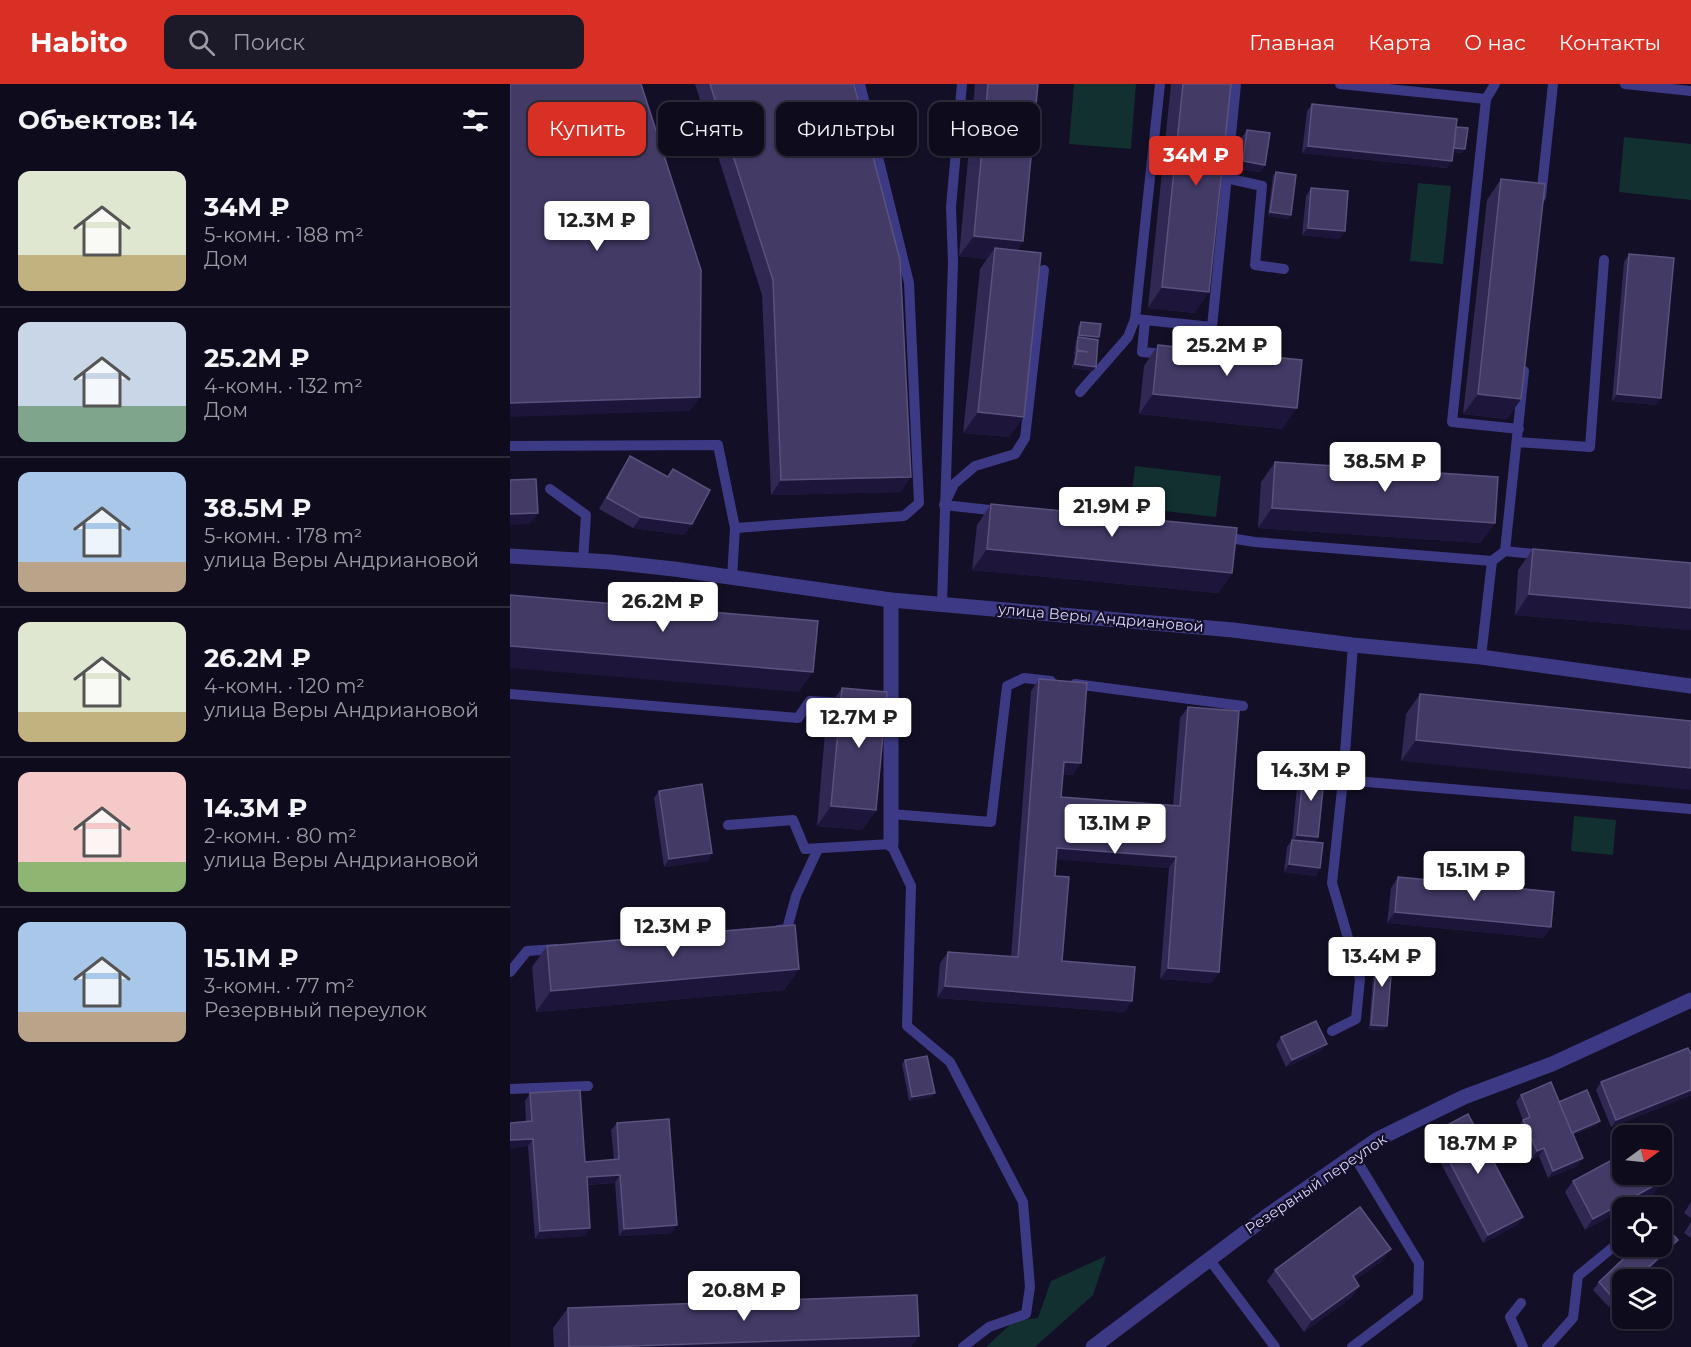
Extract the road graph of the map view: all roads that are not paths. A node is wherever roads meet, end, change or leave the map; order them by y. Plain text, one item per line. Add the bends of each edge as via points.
1 (860, 84) edge
2 (962, 84) edge
3 (1160, 84) edge
4 (1236, 84) edge
5 (1340, 84) edge
6 (1495, 84) edge
7 (1552, 84) edge
8 (1625, 84) edge
9 (1691, 91) edge
10 (1486, 99) junction
11 (1226, 178) junction
12 (1540, 212) edge
13 (1604, 260) dead end
14 (1284, 269) dead end
15 (1044, 270) dead end
16 (1140, 320) junction
17 (1175, 355) edge
18 (1525, 360) edge
19 (1080, 392) dead end
20 (1519, 429) junction
21 (1517, 442) junction
22 (510, 446) edge
23 (550, 489) dead end
24 (944, 505) junction
25 (1013, 513) edge
26 (735, 528) junction
27 (1212, 536) edge
28 (1505, 551) junction
29 (510, 556) edge
30 (1552, 556) edge
31 (583, 561) junction
32 (1492, 561) junction
33 (732, 578) junction
34 (891, 600) junction
35 (942, 604) junction
36 (1353, 645) junction
37 (1481, 657) junction
38 (1691, 686) edge
39 (510, 694) edge
40 (856, 703) edge
41 (1243, 705) dead end
42 (1342, 780) junction
43 (1691, 809) edge
44 (891, 814) junction
45 (728, 825) dead end
46 (891, 844) junction
47 (818, 849) junction
48 (763, 931) edge
49 (563, 948) edge
50 (510, 972) edge
51 (1691, 1000) edge
52 (1332, 1031) dead end
53 (588, 1086) dead end
54 (510, 1089) edge
55 (1354, 1156) junction
56 (1612, 1248) edge
57 (1209, 1259) junction
58 (1521, 1303) dead end
59 (963, 1347) edge
60 (1093, 1347) edge
61 (1275, 1347) edge
62 (1352, 1347) edge
63 (1523, 1347) edge
64 (1548, 1347) edge

1 - 26 lane via 909,283 919,503 904,516
2 - 24 lane via 951,207 953,262
3 - 16 lane
4 - 11 lane
5 - 10 lane
6 - 10 lane
7 - 12 lane
8 - 9 lane
10 - 20 lane via 1452,423
11 - 14 lane via 1262,186 1255,265
11 - 16 lane via 1212,327
13 - 21 lane via 1590,447
15 - 24 lane via 1025,438 1015,454 975,466 954,484
16 - 17 lane via 1142,351
16 - 19 lane
18 - 20 lane
20 - 21 lane
21 - 28 lane
22 - 26 lane via 718,445
23 - 31 lane via 586,515
24 - 25 lane
24 - 35 lane
26 - 33 lane
27 - 32 lane
28 - 30 lane
28 - 32 lane
29 - 31 street, улица Веры Андриановой
31 - 33 street, улица Веры Андриановой
32 - 37 lane
33 - 34 street, улица Веры Андриановой
34 - 35 street, улица Веры Андриановой
34 - 44 street via 885,705
35 - 36 street, улица Веры Андриановой via 1233,630
36 - 37 street, улица Веры Андриановой
36 - 42 lane
37 - 38 street, улица Веры Андриановой
39 - 40 lane via 798,718 810,701
41 - 44 lane via 1024,678 1007,686 991,822
42 - 43 lane
42 - 52 lane via 1332,883 1360,979 1356,1019
44 - 46 street
45 - 47 lane via 793,820 806,849
46 - 47 lane
46 - 59 lane via 911,886 907,1026 950,1062 1023,1202 1030,1287 1026,1314 989,1327
47 - 48 lane via 796,896 787,929
49 - 50 lane via 527,951
51 - 55 street, Резервный переулок via 1552,1064 1464,1097 1378,1139
53 - 54 lane
55 - 57 street, Резервный переулок
55 - 62 lane via 1419,1263 1418,1297
56 - 64 lane via 1578,1276 1573,1318
57 - 60 street, Резервный переулок
57 - 61 lane
58 - 63 lane via 1510,1317

